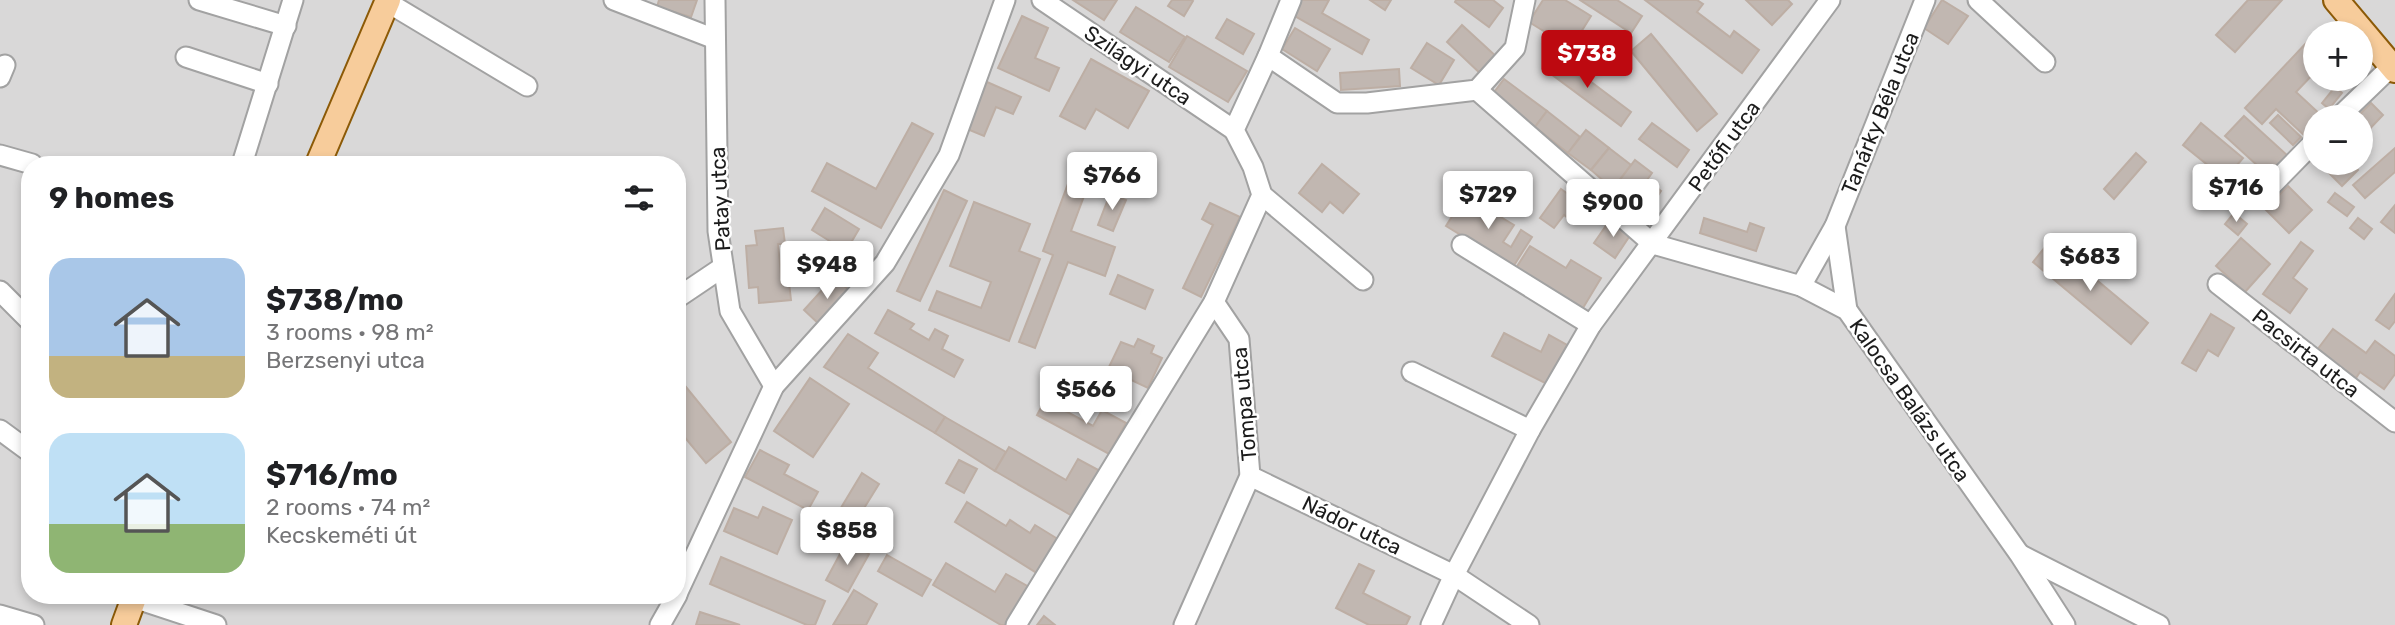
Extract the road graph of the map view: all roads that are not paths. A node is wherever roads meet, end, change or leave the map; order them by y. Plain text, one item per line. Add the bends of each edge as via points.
1 (199, 0) edge
2 (293, 0) edge
3 (614, 0) edge
4 (715, 0) edge
5 (1006, 0) edge
6 (1042, 0) edge
7 (1290, 0) edge
8 (1525, 0) edge
9 (1830, 0) edge
10 (1925, 0) edge
11 (1978, 0) edge
12 (2336, 0) edge
13 (387, 1) edge
14 (286, 26) junction
15 (715, 39) junction
16 (1268, 56) junction
17 (187, 57) dead end
18 (2045, 62) dead end
19 (2393, 68) edge
20 (268, 85) junction
21 (527, 86) dead end
22 (1477, 90) junction
23 (2352, 105) edge
24 (1234, 130) junction
25 (2303, 153) edge
26 (0, 155) edge
27 (245, 156) edge
28 (321, 156) edge
29 (21, 161) edge
30 (2270, 187) dead end
31 (1262, 195) junction
32 (1835, 226) junction
33 (1653, 244) junction
34 (1462, 245) dead end
35 (723, 267) junction
36 (1363, 280) dead end
37 (2217, 284) dead end
38 (1801, 286) junction
39 (0, 291) edge
40 (686, 292) edge
41 (1214, 302) junction
42 (1847, 310) junction
43 (21, 312) edge
44 (1591, 325) junction
45 (1412, 372) dead end
46 (774, 386) junction
47 (2395, 422) edge
48 (0, 430) edge
49 (1530, 430) junction
50 (21, 445) edge
51 (1250, 476) junction
52 (2020, 555) junction
53 (686, 570) edge
54 (1454, 575) junction
55 (132, 604) edge
56 (157, 604) edge
57 (672, 604) edge
58 (0, 615) edge
59 (664, 623) edge
60 (34, 625) edge
61 (124, 625) edge
62 (216, 625) edge
63 (1016, 625) edge
64 (1184, 625) edge
65 (1432, 625) edge
66 (1528, 625) edge
67 (2065, 625) edge
68 (2156, 625) edge

1 - 14 street
2 - 14 street
3 - 15 street
4 - 15 street, Patay utca
5 - 46 street via 949,155 885,263
6 - 24 street, Szilágyi utca
7 - 16 street
8 - 22 street via 1515,48
9 - 33 street, Petőfi utca
10 - 32 street, Tanárky Béla utca
11 - 18 street
12 - 19 main road
13 - 21 street
13 - 28 main road
14 - 20 street
15 - 35 street, Patay utca via 718,232
16 - 22 street via 1337,103
16 - 24 street
17 - 20 street
19 - 23 street
20 - 27 street
22 - 33 street
24 - 31 street
25 - 30 street
26 - 29 street
31 - 36 street
31 - 41 street
32 - 38 street, Tanárky Béla utca
32 - 42 street, Tanárky Béla utca
33 - 38 street, Kalocsa Balázs utca
33 - 44 street, Petőfi utca
34 - 44 street
35 - 40 street
35 - 46 street, Patay utca via 730,311
37 - 47 street, Pacsirta utca
38 - 42 street, Kalocsa Balázs utca
39 - 43 street
41 - 51 street, Tompa utca via 1239,339
41 - 63 street
42 - 52 street, Kalocsa Balázs utca
44 - 49 street, Petőfi utca
45 - 49 street
46 - 53 street
48 - 50 street
49 - 54 street, Petőfi utca
51 - 54 street, Nádor utca
51 - 64 street, Tompa utca
52 - 67 street, Kalocsa Balázs utca
52 - 68 street, Kalocsa Balázs utca
54 - 65 street, Petőfi utca
54 - 66 street, Nádor utca
55 - 61 main road
56 - 62 street
57 - 59 street
58 - 60 street

